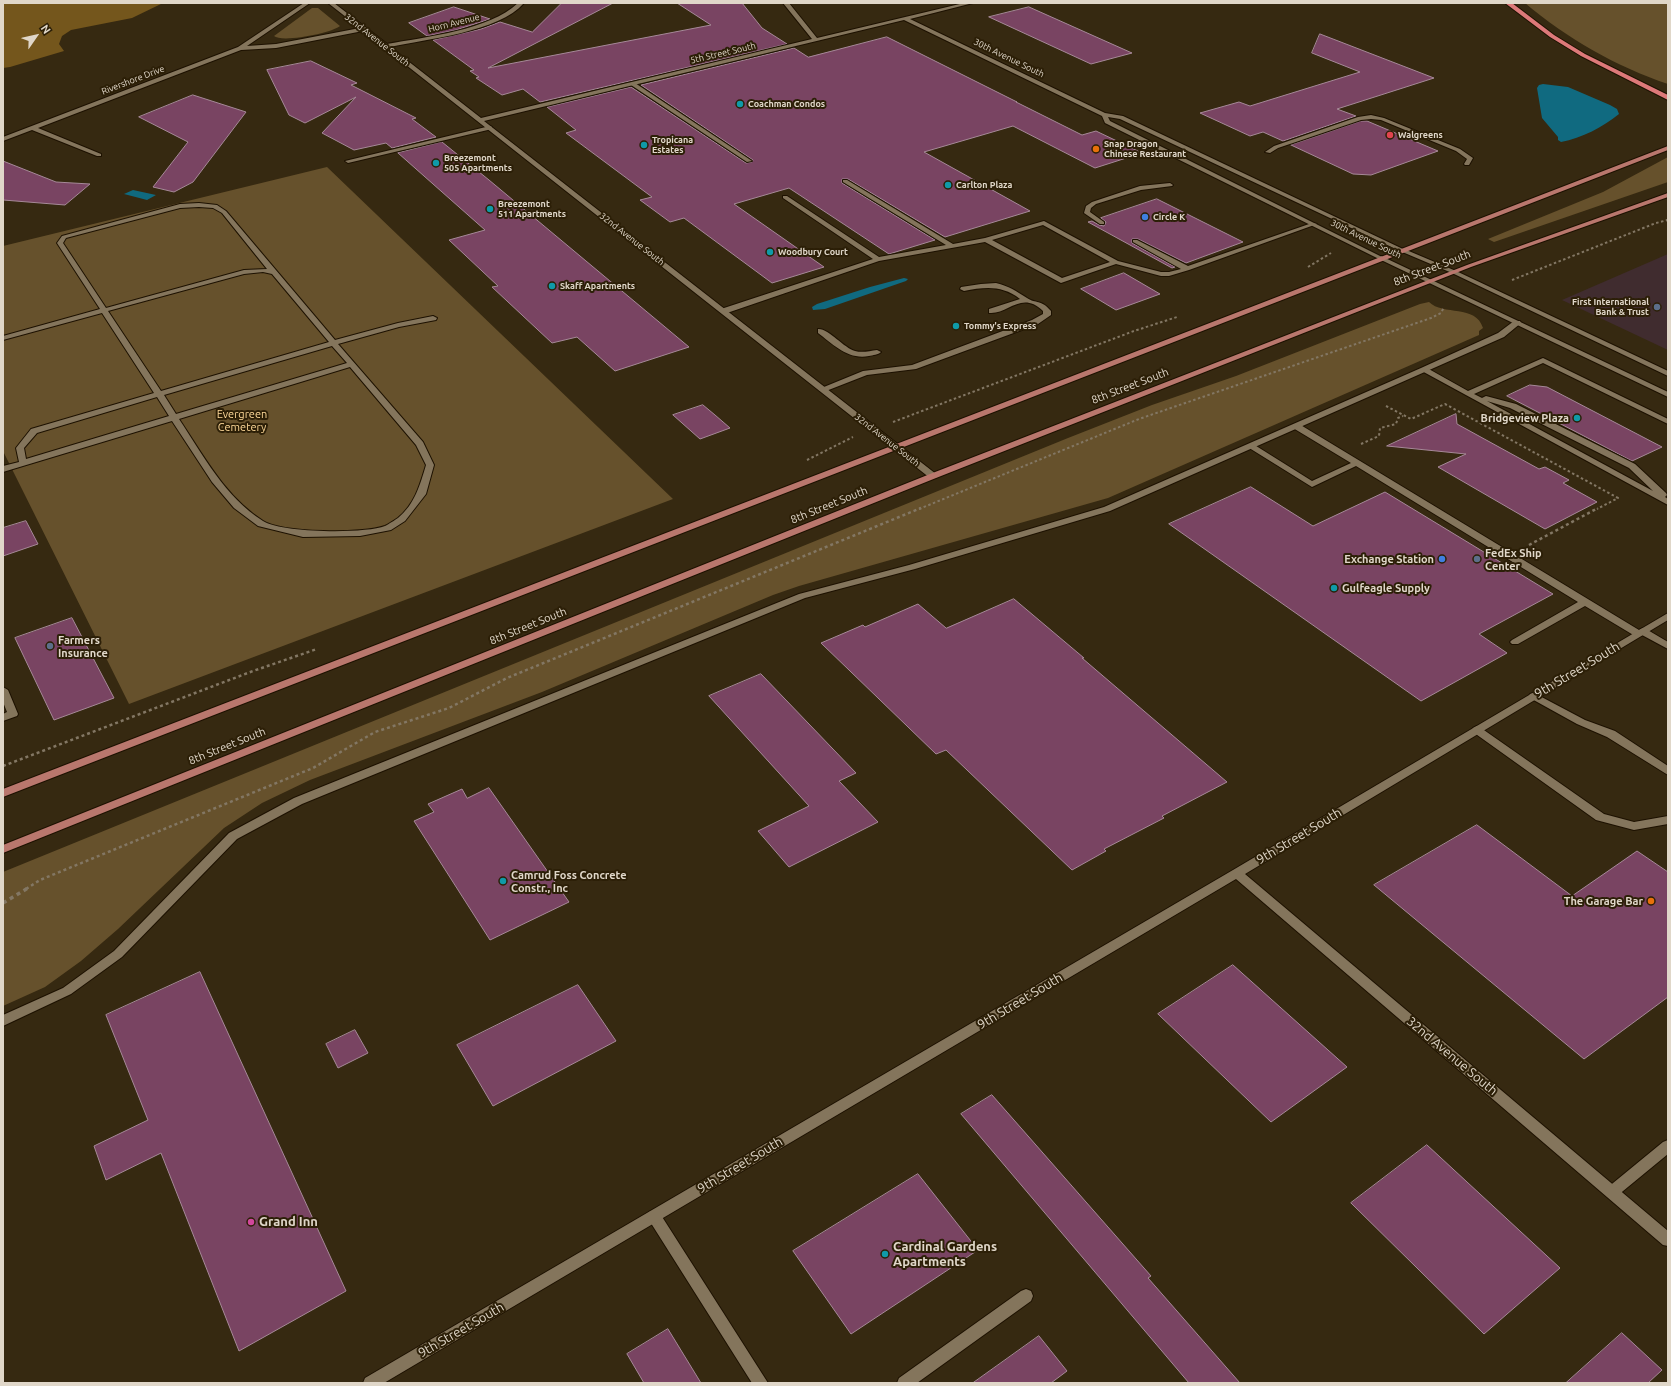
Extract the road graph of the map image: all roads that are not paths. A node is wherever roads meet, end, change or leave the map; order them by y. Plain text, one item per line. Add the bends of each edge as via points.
1 (307, 3) edge
2 (331, 3) edge
3 (521, 3) edge
4 (786, 3) edge
5 (970, 3) edge
6 (1508, 3) edge
7 (906, 19) junction
8 (363, 29) junction
9 (816, 40) junction
10 (386, 46) junction
11 (240, 48) junction
12 (633, 84) junction
13 (1648, 87) junction
14 (1668, 91) edge
15 (1668, 98) edge
16 (1104, 115) junction
17 (480, 120) junction
18 (33, 128) junction
19 (490, 128) junction
20 (3, 139) edge
21 (1668, 148) edge
22 (1268, 152) dead end
23 (99, 155) dead end
24 (348, 161) dead end
25 (749, 161) dead end
26 (1467, 164) dead end
27 (1225, 166) junction
28 (1207, 172) junction
29 (845, 181) dead end
30 (1170, 185) dead end
31 (1668, 195) edge
32 (785, 197) dead end
33 (1102, 223) dead end
34 (1314, 224) junction
35 (986, 240) junction
36 (1135, 241) dead end
37 (951, 245) junction
38 (1402, 250) junction
39 (1381, 258) junction
40 (878, 259) junction
41 (1116, 262) junction
42 (1187, 269) junction
43 (1454, 272) junction
44 (274, 274) junction
45 (1430, 282) junction
46 (964, 289) dead end
47 (1024, 300) junction
48 (105, 310) junction
49 (724, 311) junction
50 (992, 311) dead end
51 (433, 318) dead end
52 (1517, 324) junction
53 (821, 331) dead end
54 (3, 338) edge
55 (333, 343) junction
56 (877, 352) dead end
57 (351, 364) junction
58 (1424, 370) junction
59 (1668, 374) edge
60 (822, 389) junction
61 (159, 394) junction
62 (1469, 394) junction
63 (1668, 395) edge
64 (175, 417) junction
65 (1668, 422) edge
66 (1296, 426) junction
67 (1250, 446) junction
68 (897, 447) junction
69 (23, 463) junction
70 (1357, 463) junction
71 (3, 469) edge
72 (933, 476) junction
73 (1668, 501) edge
74 (1585, 602) junction
75 (1668, 616) edge
76 (1641, 633) junction
77 (1515, 642) dead end
78 (1668, 646) edge
79 (3, 690) edge
80 (1534, 696) junction
81 (3, 718) edge
82 (1477, 730) junction
83 (1668, 771) edge
84 (3, 793) edge
85 (1668, 820) edge
86 (3, 849) edge
87 (1237, 873) junction
88 (3, 1021) edge
89 (1668, 1146) edge
90 (1612, 1192) junction
91 (654, 1216) junction
92 (1668, 1240) edge
93 (1026, 1296) dead end
94 (370, 1383) edge
95 (761, 1383) edge
96 (904, 1383) edge

1 - 11 street, Rivershore Drive
2 - 8 street, 32nd Avenue South
3 - 10 street, Horn Avenue via 508,14 483,24
4 - 9 street
5 - 7 street, 5th Street South
6 - 13 highway via 1552,36 1583,55
7 - 9 street, 5th Street South
7 - 16 street, 30th Avenue South
8 - 10 street, 32nd Avenue South
8 - 11 street, Rivershore Drive via 276,46
9 - 12 street, 5th Street South
10 - 17 street, 32nd Avenue South
11 - 18 street, Rivershore Drive
12 - 17 street, 5th Street South
12 - 25 street
13 - 14 highway
13 - 15 highway
16 - 27 street, 30th Avenue South via 1121,117
16 - 28 street, 30th Avenue South via 1107,122
17 - 19 street, 32nd Avenue South
18 - 20 street, Rivershore Drive
18 - 23 street
19 - 24 street
19 - 49 street, 32nd Avenue South
21 - 38 main road
22 - 26 street via 1360,118 1372,117 1382,118 1458,150 1470,158
27 - 28 street
27 - 38 street, 30th Avenue South
28 - 34 street, 30th Avenue South
29 - 37 street
30 - 33 street via 1140,188 1094,203 1088,207 1087,213
31 - 43 main road, 8th Street South
32 - 40 street
34 - 39 street, 30th Avenue South
34 - 42 street
35 - 37 street
35 - 41 street via 1044,222
35 - 41 street via 1061,281
36 - 42 street
37 - 40 street
38 - 39 main road
38 - 43 street, 30th Avenue South
39 - 45 street, 30th Avenue South
39 - 68 main road
40 - 49 street
41 - 42 street via 1161,274
43 - 45 main road, 8th Street South
43 - 59 street, 30th Avenue South
44 - 48 street via 263,270 244,272
44 - 48 street via 224,212 215,206 180,206 64,237 60,243
44 - 55 street
45 - 52 street, 30th Avenue South
45 - 72 main road, 8th Street South
46 - 47 street via 998,284 1017,293
47 - 50 street
47 - 60 street via 1044,306 1047,315 1035,322 913,367 866,373
48 - 54 street
48 - 61 street
49 - 60 street, 32nd Avenue South
51 - 55 street
52 - 58 street via 1501,335
52 - 63 street, 30th Avenue South
53 - 56 street via 848,352 865,355
55 - 57 street
55 - 61 street
57 - 64 street
57 - 64 street via 420,444 430,465 422,494 402,519 388,528 360,533 303,534 261,524 237,506 215,480
58 - 62 street
58 - 66 street
60 - 68 street, 32nd Avenue South
61 - 64 street
61 - 69 street via 34,431 20,448
62 - 65 street via 1544,360
62 - 73 street
62 - 73 street via 1513,406 1632,466
64 - 69 street
66 - 67 street
66 - 70 street
67 - 70 street via 1312,484
67 - 88 street via 1107,509 912,567 802,596 298,801 233,836 118,954 67,991
68 - 72 street, 32nd Avenue South
68 - 84 main road
69 - 71 street
70 - 74 street
72 - 86 main road, 8th Street South
74 - 76 street
74 - 77 street
75 - 76 street, 9th Street South
76 - 78 street
76 - 80 street, 9th Street South
79 - 81 street via 13,714
80 - 82 street, 9th Street South
80 - 83 street via 1581,722 1611,734
82 - 85 street via 1600,817 1634,826
82 - 87 street, 9th Street South
87 - 90 street, 32nd Avenue South
87 - 91 street, 9th Street South
89 - 90 street
90 - 92 street, 32nd Avenue South
91 - 94 street, 9th Street South
91 - 95 street
93 - 96 street

